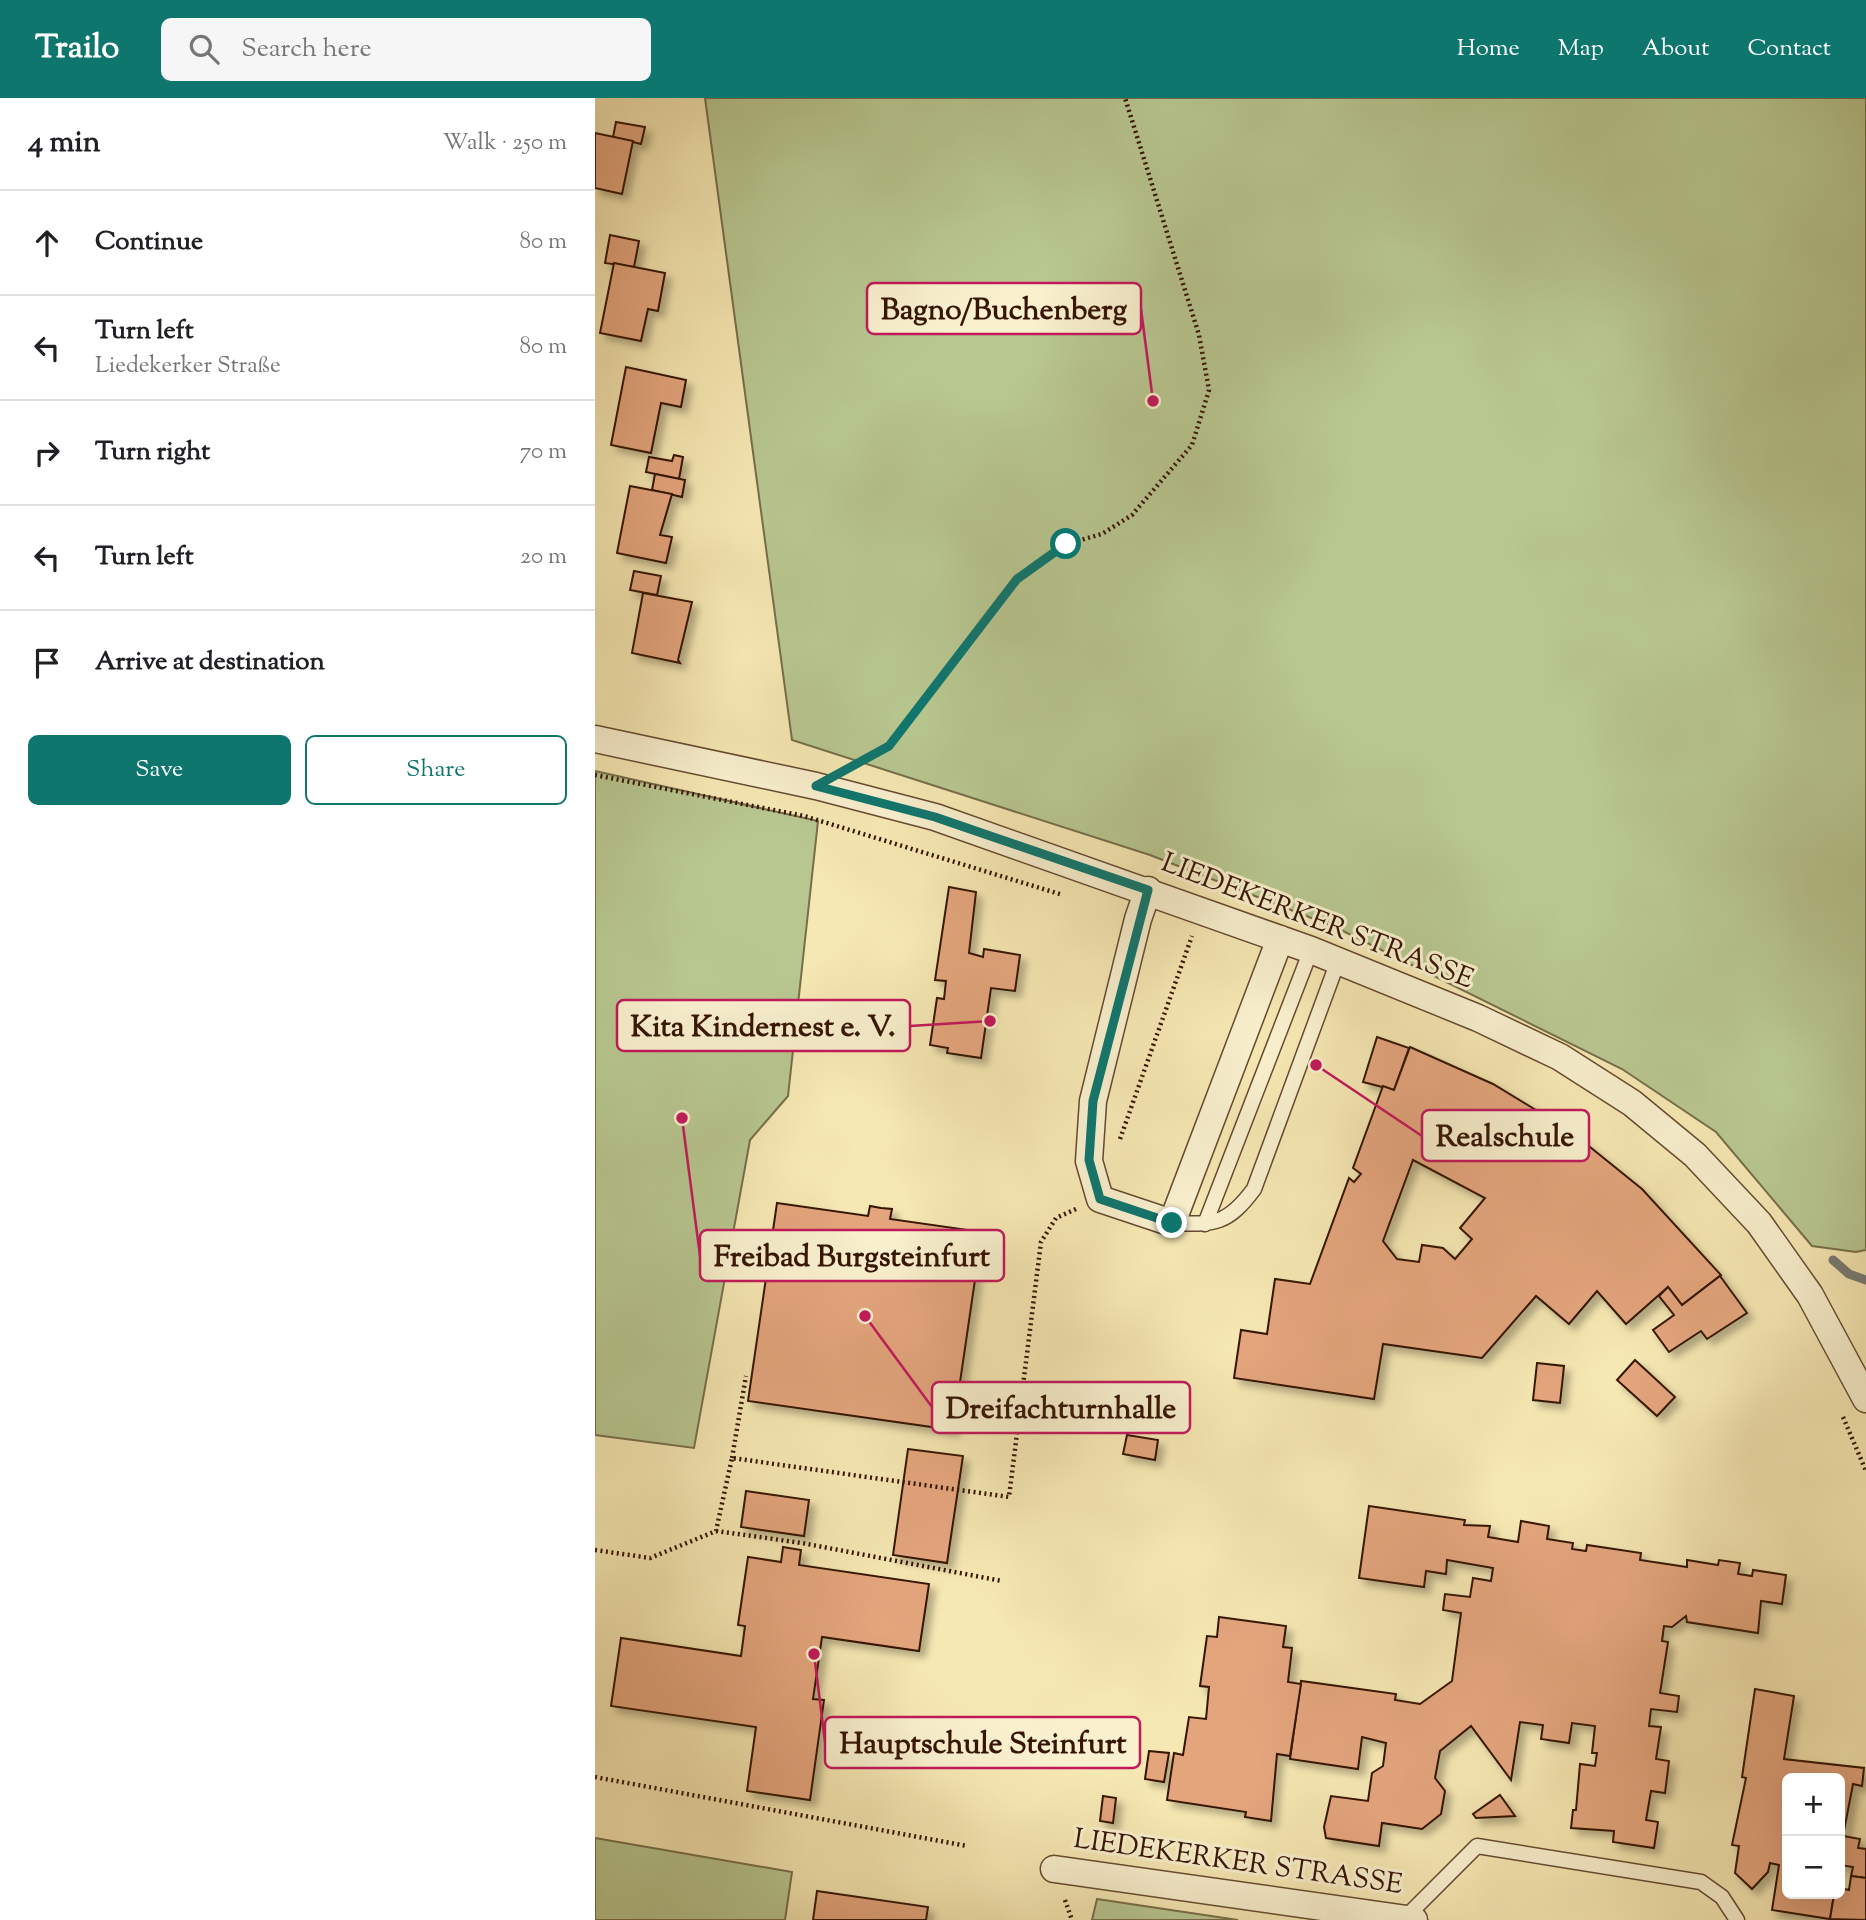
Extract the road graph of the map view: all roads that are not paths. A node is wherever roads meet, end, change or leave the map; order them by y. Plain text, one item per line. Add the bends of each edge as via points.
1 (595, 739) edge
2 (1148, 890) junction
3 (1280, 939) junction
4 (1311, 950) junction
5 (1338, 961) junction
6 (1172, 1223) junction
7 (1205, 1224) junction
8 (1866, 1399) edge
9 (1054, 1869) dead end
10 (1409, 1919) edge
11 (1737, 1920) edge

1 - 2 street, LIEDEKERKER STRASSE via 816,786 935,817
2 - 3 street, LIEDEKERKER STRASSE
2 - 6 street via 1093,1101 1089,1160 1100,1199
3 - 4 street, LIEDEKERKER STRASSE
3 - 6 street
4 - 5 street, LIEDEKERKER STRASSE
4 - 7 lane
5 - 7 lane via 1254,1189 1237,1212
5 - 8 street, LIEDEKERKER STRASSE via 1560,1057 1632,1103 1695,1155 1759,1223 1810,1295
6 - 7 lane
9 - 10 street, LIEDEKERKER STRASSE
10 - 11 lane via 1477,1846 1701,1882 1722,1897

